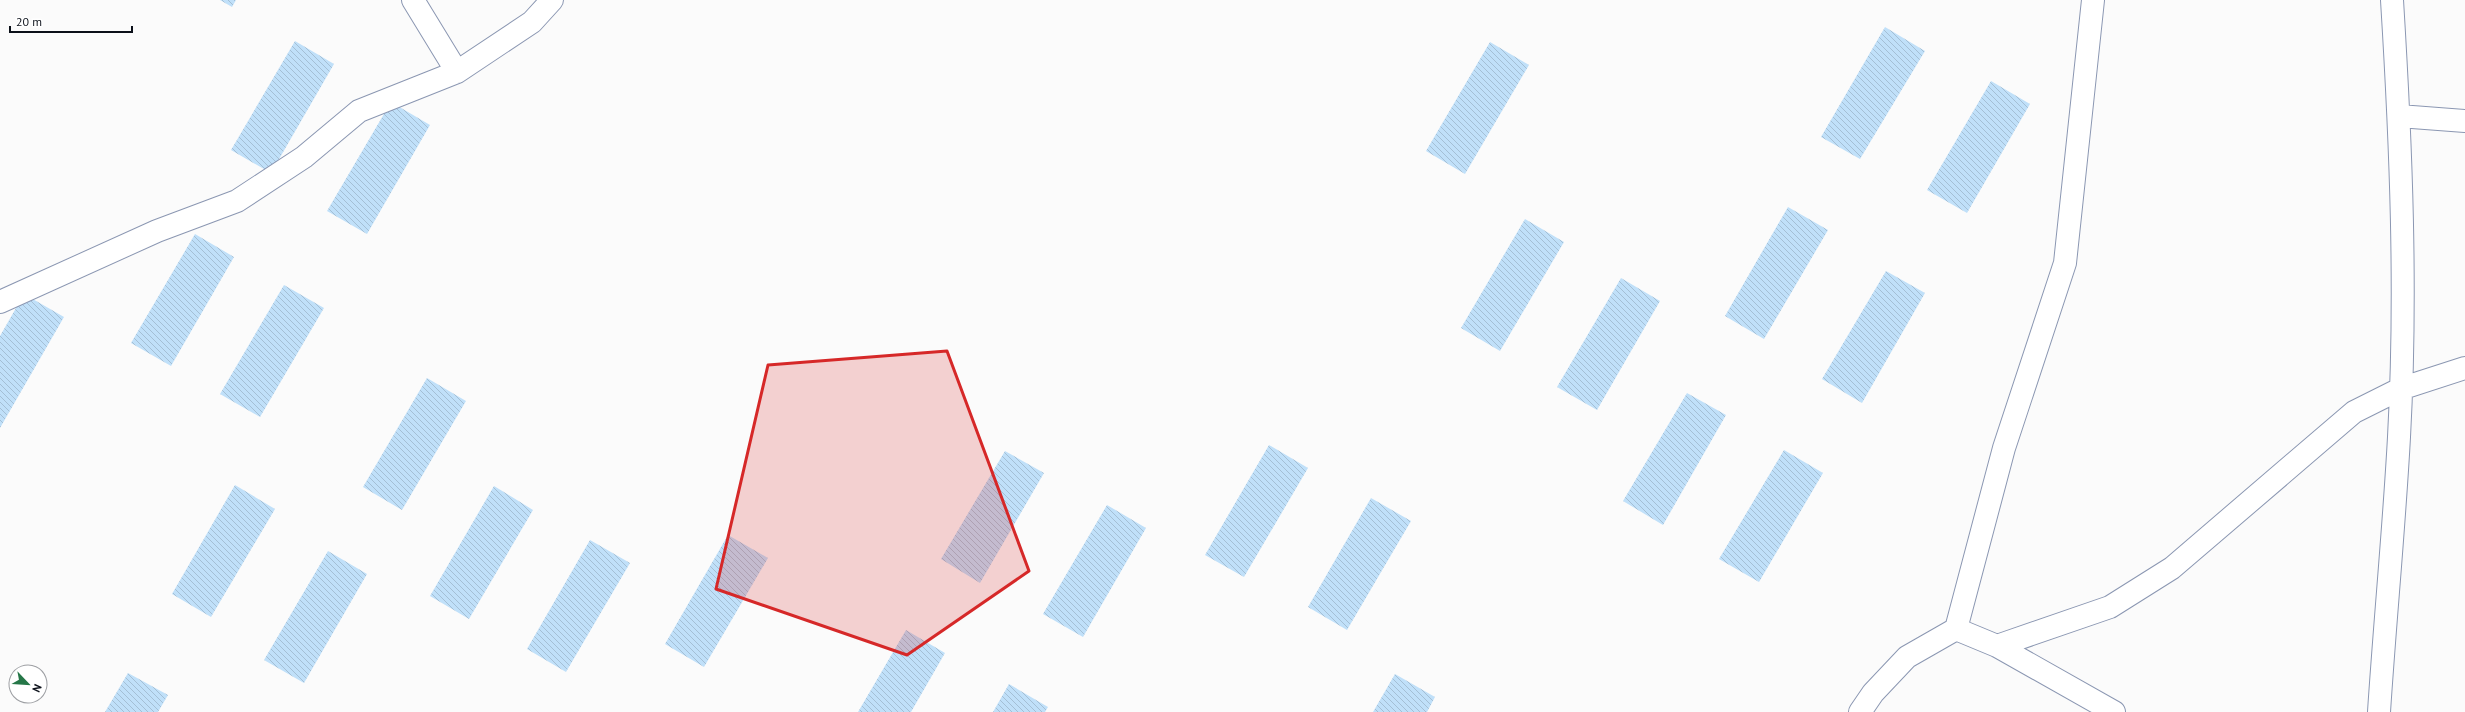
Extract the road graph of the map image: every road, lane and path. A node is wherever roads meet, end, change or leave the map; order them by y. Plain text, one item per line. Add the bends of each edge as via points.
1 (413, 0) edge
2 (552, 0) edge
3 (2093, 0) edge
4 (2392, 0) edge
5 (457, 72) junction
6 (2399, 116) junction
7 (2465, 121) edge
8 (0, 302) edge
9 (2465, 368) edge
10 (2400, 389) junction
11 (1956, 629) junction
12 (1997, 646) junction
13 (1860, 712) edge
14 (2114, 712) edge
15 (2379, 712) edge

1 - 5 street
2 - 5 street via 532,22
3 - 11 street via 2065,263 2004,448
4 - 6 street
5 - 8 street via 359,111 304,157 237,201 157,231
6 - 7 street
6 - 10 street
9 - 10 street
10 - 12 street via 2354,412 2172,568 2110,607
10 - 15 street
11 - 12 street
11 - 13 street via 1907,657 1873,693
12 - 14 street

